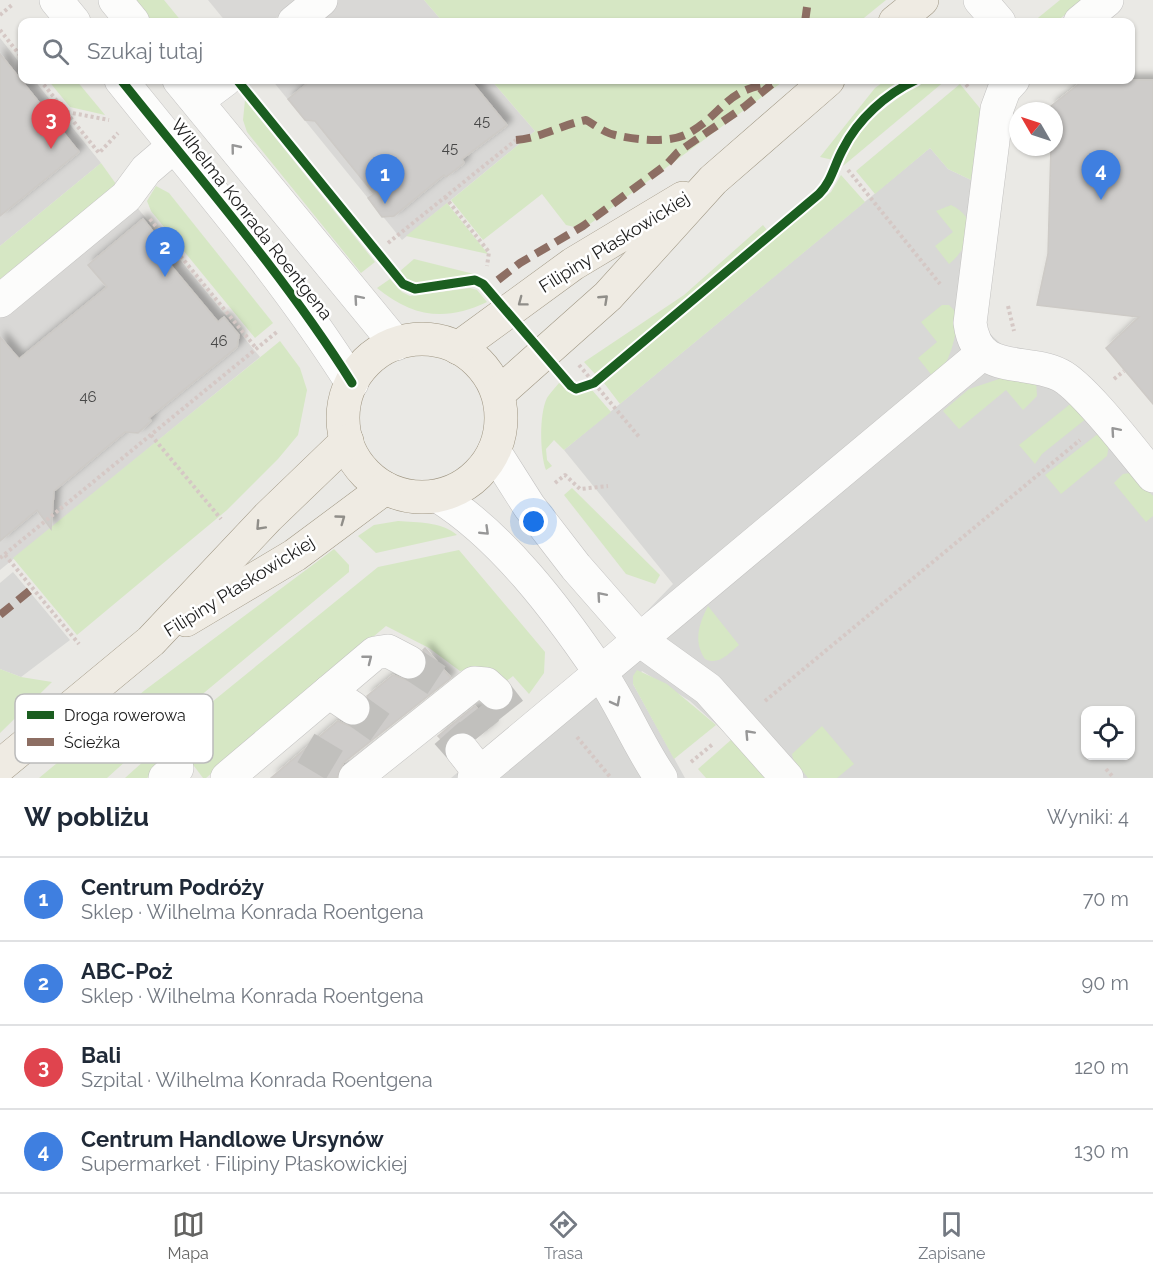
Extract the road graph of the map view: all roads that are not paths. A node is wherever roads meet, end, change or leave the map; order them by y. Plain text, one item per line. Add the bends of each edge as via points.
1 (56, 0) edge
2 (115, 0) edge
3 (321, 0) edge
4 (922, 0) edge
5 (980, 0) edge
6 (1107, 0) edge
7 (72, 18) edge
8 (130, 18) edge
9 (299, 18) edge
10 (901, 18) edge
11 (996, 18) edge
12 (1085, 18) edge
13 (123, 84) edge
14 (210, 84) edge
15 (823, 84) edge
16 (1009, 84) edge
17 (188, 90) edge
18 (174, 146) junction
19 (713, 180) junction
20 (0, 301) edge
21 (396, 344) junction
22 (458, 348) junction
23 (983, 353) junction
24 (352, 383) junction
25 (498, 394) junction
26 (347, 441) junction
27 (494, 451) junction
28 (1153, 476) edge
29 (385, 488) junction
30 (438, 496) junction
31 (640, 640) junction
32 (151, 641) junction
33 (409, 662) tunnel mouth
34 (600, 672) junction
35 (87, 694) edge
36 (477, 728) edge
37 (15, 754) edge
38 (0, 766) edge
39 (675, 771) edge
40 (241, 775) edge
41 (352, 776) edge
42 (788, 778) edge

1 - 7 street
2 - 8 street
3 - 9 street
4 - 10 main road
5 - 11 street
6 - 12 street
13 - 18 street, Wilhelma Konrada Roentgena
14 - 17 street
15 - 19 main road, Filipiny Płaskowickiej
16 - 23 street via 997,109 970,323 972,336
21 -> 17 street, Wilhelma Konrada Roentgena
18 - 20 street via 146,170 126,196
18 - 24 street, Wilhelma Konrada Roentgena via 315,324
19 -> 22 main road, Filipiny Płaskowickiej via 573,264
25 -> 19 main road, Filipiny Płaskowickiej via 608,296
21 - 22 main road via 417,339
21 - 24 main road via 366,363
22 - 25 main road via 482,367
28 -> 23 street via 1073,383 1054,372 994,360
23 - 31 street
24 - 26 main road via 343,422
25 - 27 main road via 501,423
26 - 29 main road via 355,460
26 -> 32 main road, Filipiny Płaskowickiej via 268,517
27 - 30 main road via 471,480
31 -> 27 street via 576,567 529,506
29 - 30 main road via 411,496
32 -> 29 main road, Filipiny Płaskowickiej via 294,555
30 -> 34 street via 461,510 492,538
31 - 34 street
42 -> 31 street via 708,688
32 - 35 main road, Filipiny Płaskowickiej
40 -> 33 street via 293,741 341,700 375,653 388,651
34 - 36 street via 555,710
34 -> 39 street via 638,745
36 - 41 street via 396,738
37 - 38 main road, Filipiny Płaskowickiej

